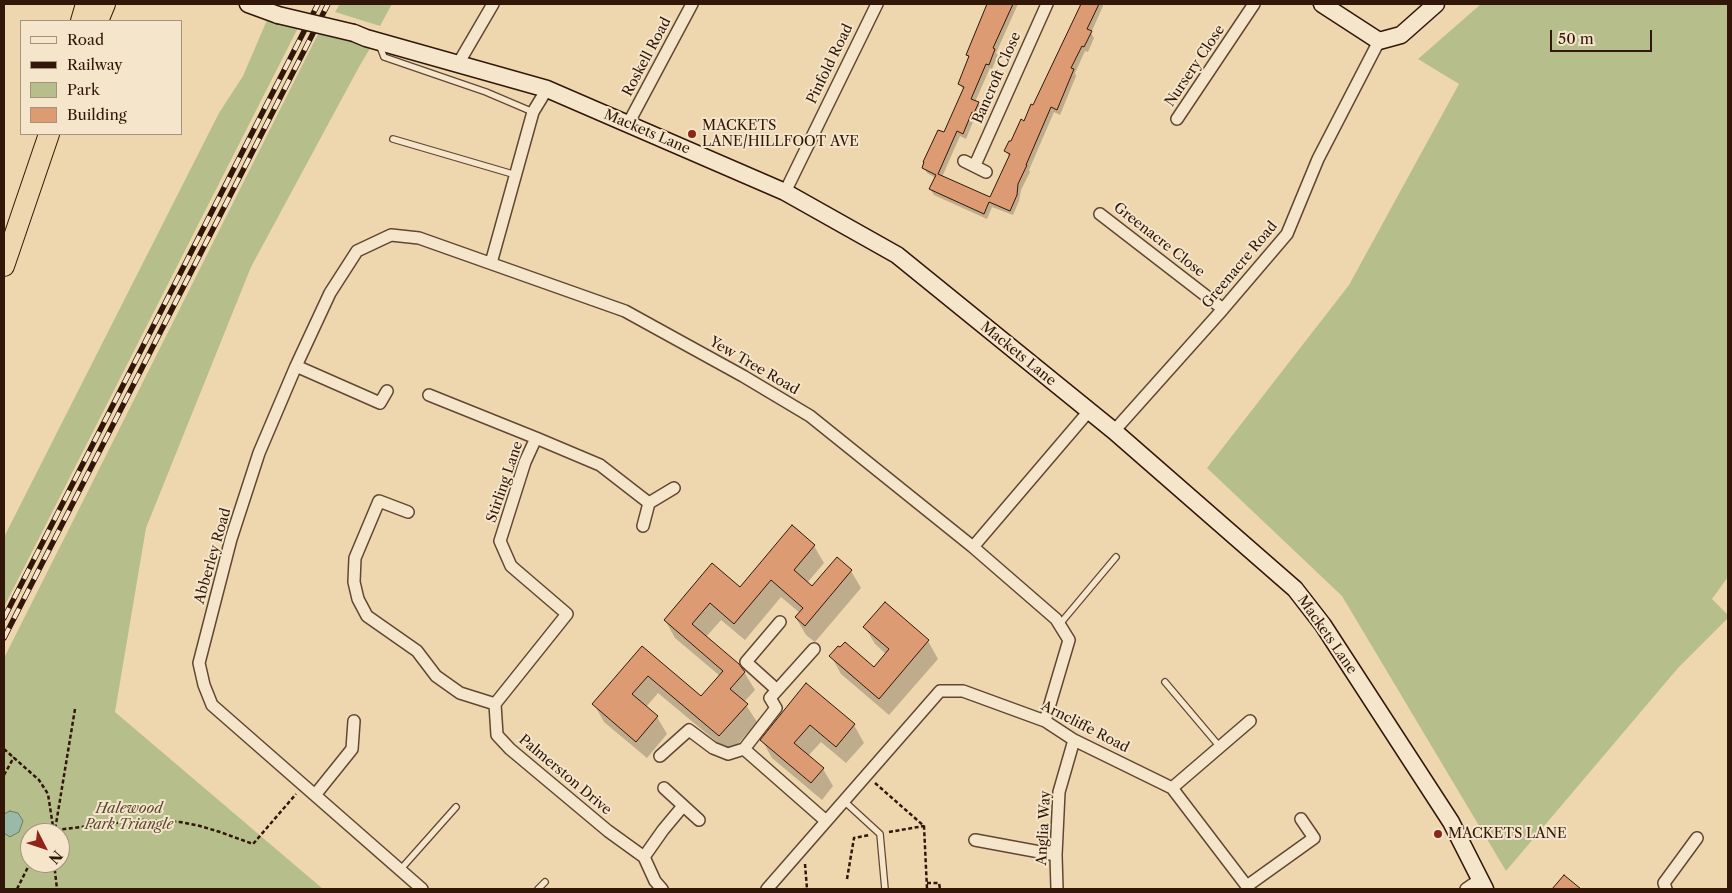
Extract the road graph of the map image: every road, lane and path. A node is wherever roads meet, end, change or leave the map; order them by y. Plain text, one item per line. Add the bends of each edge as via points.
1 (86, 4) edge
2 (105, 4) edge
3 (248, 4) edge
4 (493, 4) edge
5 (692, 4) edge
6 (877, 4) edge
7 (1047, 4) edge
8 (1254, 4) edge
9 (1322, 4) edge
10 (1436, 4) edge
11 (81, 20) edge
12 (98, 20) edge
13 (378, 41) junction
14 (1379, 41) junction
15 (458, 64) junction
16 (547, 89) junction
17 (533, 112) junction
18 (1177, 119) dead end
19 (628, 124) junction
20 (49, 135) edge
21 (393, 139) dead end
22 (986, 172) dead end
23 (516, 175) junction
24 (785, 192) junction
25 (1100, 214) dead end
26 (444, 248) joint
27 (491, 263) junction
28 (4, 266) edge
29 (1223, 309) junction
30 (296, 366) junction
31 (387, 391) dead end
32 (429, 395) dead end
33 (1089, 411) junction
34 (1114, 431) junction
35 (536, 438) junction
36 (674, 488) dead end
37 (649, 503) junction
38 (408, 512) dead end
39 (642, 526) dead end
40 (973, 547) junction
41 (1116, 557) dead end
42 (780, 622) dead end
43 (1059, 624) junction
44 (814, 648) dead end
45 (1165, 682) dead end
46 (777, 690) junction
47 (495, 704) junction
48 (75, 709) dead end
49 (1045, 721) junction
50 (1250, 721) dead end
51 (354, 722) dead end
52 (1074, 740) junction
53 (1220, 747) junction
54 (4, 749) edge
55 (744, 749) junction
56 (660, 756) dead end
57 (14, 757) junction
58 (4, 775) edge
59 (866, 775) junction
60 (304, 785) junction
61 (664, 788) dead end
62 (1172, 788) junction
63 (315, 795) junction
64 (844, 801) junction
65 (683, 806) junction
66 (456, 807) dead end
67 (1301, 819) dead end
68 (699, 820) dead end
69 (826, 821) junction
70 (53, 823) edge
71 (56, 823) edge
72 (70, 830) edge
73 (1697, 838) dead end
74 (975, 840) dead end
75 (804, 847) junction
76 (1056, 855) junction
77 (644, 857) junction
78 (400, 870) junction
79 (25, 873) edge
80 (55, 873) edge
81 (544, 882) dead end
82 (927, 883) junction
83 (1477, 886) edge
84 (1248, 888) edge
85 (17, 889) edge
86 (57, 889) edge
87 (422, 889) edge
88 (538, 889) edge
89 (662, 889) edge
90 (767, 889) edge
91 (807, 889) edge
92 (885, 889) edge
93 (928, 889) edge
94 (940, 889) edge
95 (1057, 889) edge
96 (1666, 889) edge

1 - 11 highway
2 - 12 highway
3 - 13 street, Mackets Lane, bridge
4 - 15 street
5 - 19 street, Roskell Road
6 - 24 street, Pinfold Road
7 - 22 street, Bancroft Close via 969,163
8 - 18 street, Nursery Close
9 - 14 street
10 - 14 street via 1401,35
13 - 15 street, Mackets Lane
13 - 17 lane via 384,57
14 - 29 street, Greenacre Road via 1318,159 1287,234
15 - 16 street, Mackets Lane
16 - 17 street
16 - 19 street, Mackets Lane
17 - 23 street
19 - 24 street, Mackets Lane
20 - 28 highway
21 - 23 lane
23 - 27 street
24 - 33 street, Mackets Lane via 897,255
25 - 29 street, Greenacre Close
26 - 27 street, Yew Tree Road
26 - 30 street, Abberley Road via 419,238 391,235 357,251 330,293
27 - 40 street, Yew Tree Road via 625,311 743,376 810,416
29 - 34 street, Greenacre Road
30 - 31 street via 380,403
30 - 60 street, Abberley Road via 256,462 231,539 200,663 212,705
32 - 35 street
33 - 34 street, Mackets Lane
33 - 40 street
34 - 83 street, Mackets Lane via 1295,589 1323,626 1451,822
35 - 37 street, Stirling Lane via 600,465
35 - 47 street, Stirling Lane via 524,462 500,541 511,566 567,614
36 - 37 street
37 - 39 street
38 - 47 street via 379,501 355,558 354,582 358,599 367,616 417,651 436,676 460,693
40 - 43 street, Yew Tree Road
41 - 43 lane
42 - 46 street via 746,662
43 - 49 street, Yew Tree Road via 1069,640
44 - 46 street
45 - 53 lane
46 - 55 street via 770,698 776,708
47 - 77 street, Palmerston Drive via 498,735 510,749
48 - 71 path
49 - 52 street, Arncliffe Road
49 - 59 street, Arncliffe Road via 963,691 940,691
50 - 53 street
51 - 63 street via 352,749
52 - 62 street, Arncliffe Road
52 - 76 street, Anglia Way via 1058,792
53 - 62 street
54 - 57 path
55 - 56 street via 728,754 712,748 689,730
55 - 69 street
57 - 58 path
57 - 70 path via 48,794
59 - 64 street, Arncliffe Road
59 - 82 path via 924,826
60 - 63 street, Abberley Road
60 - 72 path via 252,844 180,822 142,820
61 - 65 street
62 - 84 street, Arncliffe Road
63 - 78 street, Abberley Road
64 - 69 street, Arncliffe Road
64 - 92 lane via 880,834
65 - 68 street
65 - 77 street
66 - 78 lane
67 - 84 street via 1314,838
69 - 75 street, Arncliffe Road
73 - 96 street via 1664,883
74 - 76 street
75 - 90 street, Arncliffe Road
75 - 91 path
76 - 95 street, Anglia Way
77 - 89 street, Palmerston Drive
78 - 87 street, Abberley Road
79 - 85 path
80 - 86 path
81 - 88 lane
82 - 93 path
82 - 94 path via 939,883

